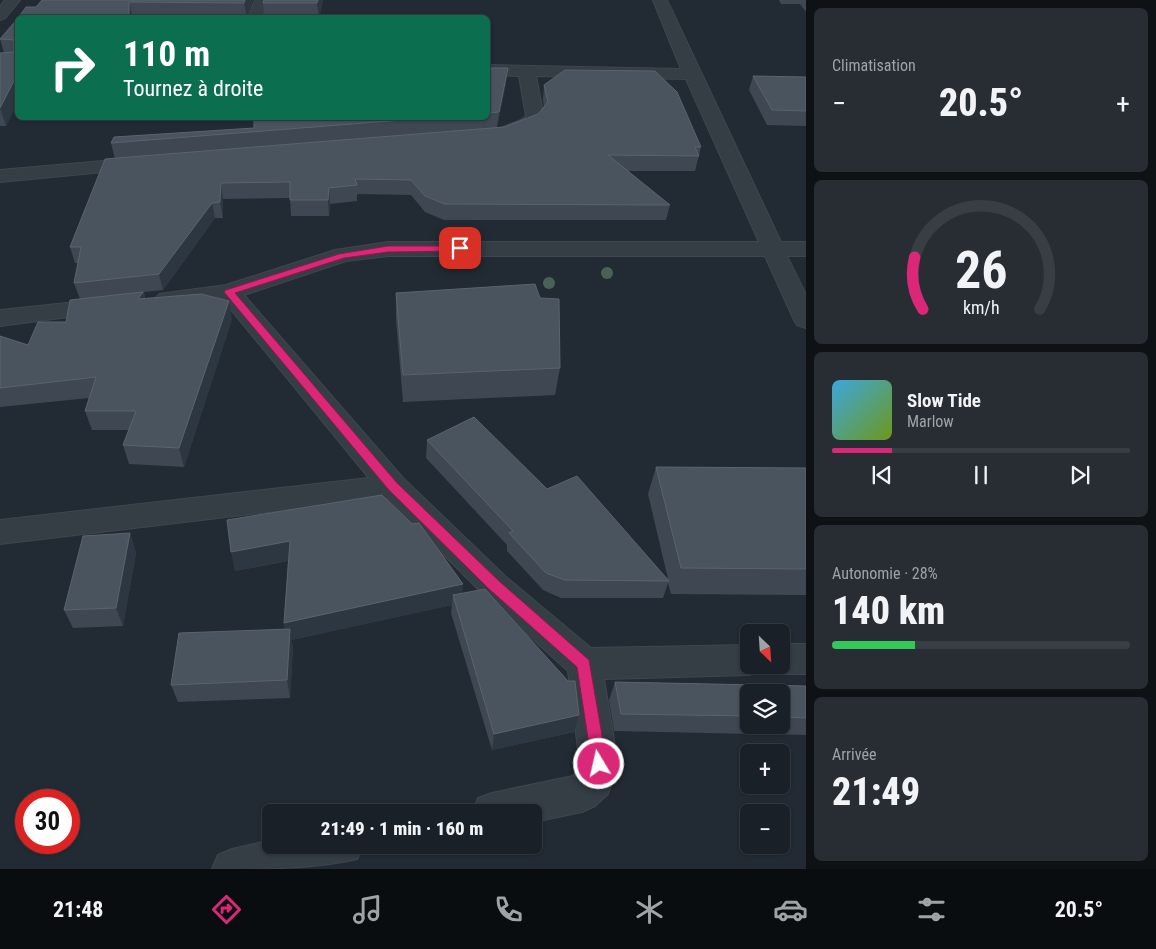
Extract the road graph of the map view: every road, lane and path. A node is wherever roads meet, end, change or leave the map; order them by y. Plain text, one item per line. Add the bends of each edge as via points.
1 (13, 0) edge
2 (262, 0) edge
3 (660, 0) edge
4 (0, 15) edge
5 (256, 15) edge
6 (490, 70) edge
7 (528, 71) junction
8 (692, 74) junction
9 (486, 136) edge
10 (159, 162) edge
11 (0, 176) edge
12 (773, 249) junction
13 (806, 249) edge
14 (229, 292) junction
15 (0, 318) edge
16 (806, 320) edge
17 (393, 486) junction
18 (0, 532) edge
19 (790, 659) edge
20 (806, 659) edge
21 (740, 660) edge
22 (584, 664) junction
23 (530, 804) edge
24 (301, 854) edge
25 (232, 869) edge

1 - 4 street
2 - 5 street
3 - 8 street
6 - 7 street
7 - 8 street
7 - 9 street via 535,117 518,130
8 - 12 street
10 - 11 street
12 - 13 street
12 - 14 street via 388,249 343,256
12 - 16 street
14 - 15 street
14 - 17 street
17 - 18 street
17 - 22 street via 494,585
19 - 20 street
21 - 22 street
22 - 23 street via 599,764 595,781 582,793
24 - 25 street

